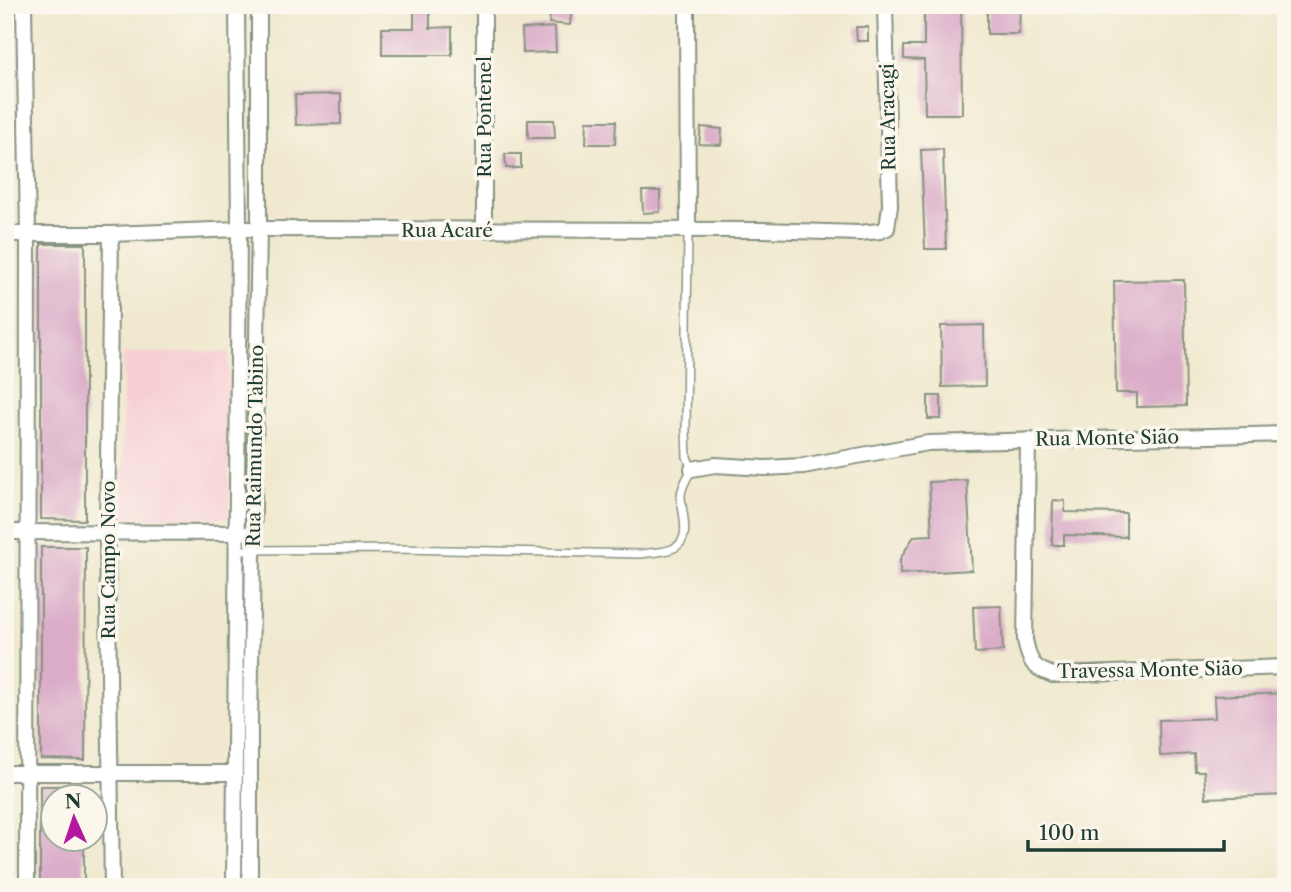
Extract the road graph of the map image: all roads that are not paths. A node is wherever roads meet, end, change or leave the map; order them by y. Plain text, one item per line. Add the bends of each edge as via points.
1 (24, 5) edge
2 (237, 5) edge
3 (259, 5) edge
4 (484, 5) edge
5 (687, 5) edge
6 (885, 5) edge
7 (887, 228) joint
8 (239, 229) junction
9 (484, 229) junction
10 (259, 230) junction
11 (688, 231) junction
12 (5, 234) edge
13 (28, 234) junction
14 (111, 234) junction
15 (1286, 434) edge
16 (1028, 440) junction
17 (692, 469) junction
18 (5, 532) edge
19 (26, 533) junction
20 (235, 533) junction
21 (253, 533) junction
22 (107, 534) junction
23 (235, 550) junction
24 (253, 551) junction
25 (1286, 667) edge
26 (110, 772) junction
27 (5, 773) edge
28 (27, 773) junction
29 (235, 773) junction
30 (27, 887) edge
31 (112, 887) edge
32 (234, 887) edge
33 (250, 887) edge

1 - 13 street
2 - 8 street, Rua Raimundo Tabino
3 - 10 street, Rua Raimundo Tabino
4 - 9 street, Rua Pontenel
5 - 11 street
6 - 7 street, Rua Aracagi
7 - 11 street, Rua Acaré via 859,233
8 - 10 street, Rua Acaré
8 - 14 street, Rua Acaré
8 - 20 street, Rua Raimundo Tabino
9 - 10 street, Rua Acaré
9 - 11 street, Rua Acaré
10 - 21 street, Rua Raimundo Tabino
11 - 17 lane via 686,431
12 - 13 street, Rua Acaré
13 - 14 street, Rua Acaré
13 - 19 street
14 - 22 street, Rua Campo Novo
15 - 16 street, Rua Monte Sião
16 - 17 street, Rua Monte Sião via 928,443 803,466
16 - 25 street, Travessa Monte Sião via 1025,640 1035,667 1053,675
17 - 24 lane via 681,495 685,535 672,550 640,554
18 - 19 street
19 - 22 street
19 - 28 street
20 - 21 street
20 - 22 street
20 - 23 street, Rua Raimundo Tabino
21 - 24 street, Rua Raimundo Tabino
22 - 26 street, Rua Campo Novo
23 - 24 lane
23 - 29 street, Rua Raimundo Tabino
24 - 33 street, Rua Raimundo Tabino
26 - 28 street
26 - 29 street
26 - 31 street, Rua Campo Novo
27 - 28 street
28 - 30 street
29 - 32 street, Rua Raimundo Tabino

